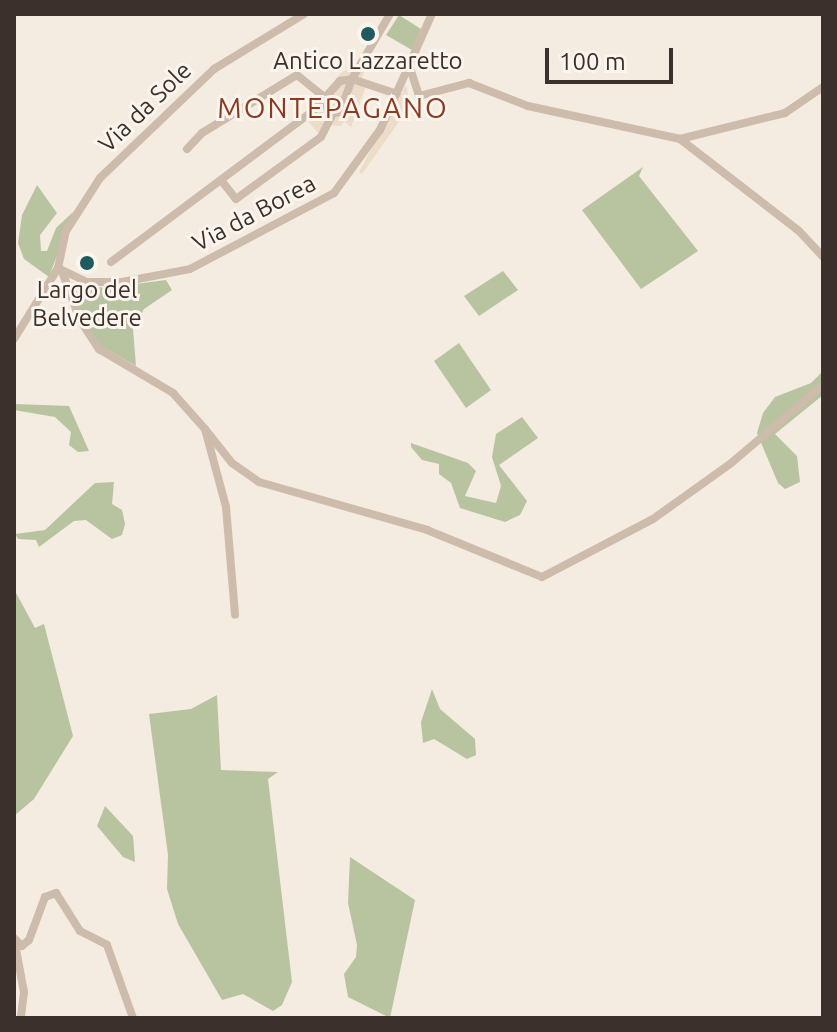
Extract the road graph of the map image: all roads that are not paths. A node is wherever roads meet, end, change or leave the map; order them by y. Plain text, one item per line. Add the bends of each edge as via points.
1 (304, 14) edge
2 (390, 14) edge
3 (432, 14) edge
4 (410, 63) junction
5 (352, 79) junction
6 (823, 87) edge
7 (397, 94) junction
8 (324, 98) junction
9 (332, 115) junction
10 (680, 139) junction
11 (187, 149) dead end
12 (221, 180) junction
13 (823, 257) edge
14 (111, 262) dead end
15 (61, 270) junction
16 (14, 339) edge
17 (823, 385) edge
18 (205, 429) junction
19 (235, 615) dead end
20 (14, 938) edge
21 (15, 944) edge
22 (21, 1018) edge
23 (133, 1018) edge

1 - 15 street, Via da Sole via 214,69 100,178 66,231
2 - 5 street
3 - 4 street, Via da Borea
4 - 7 street, Via da Borea
4 - 10 street via 419,96 469,83 528,106
5 - 7 street
5 - 8 street via 340,81
5 - 9 street via 344,105
6 - 10 street via 785,113
7 - 15 street, Via da Borea via 344,184 263,233 190,269 150,278 87,282
8 - 9 street via 323,107
8 - 11 street via 297,75 195,138
8 - 12 street
9 - 12 street via 321,137 236,199
10 - 13 street via 799,231
12 - 14 street
15 - 16 street
15 - 18 street via 80,320 99,349 173,393
17 - 18 street via 730,464 653,519 542,577 427,530 259,482 232,463
18 - 19 street via 226,507
20 - 21 street
21 - 22 street via 24,992
21 - 23 street via 29,940 45,897 56,893 80,931 107,945

